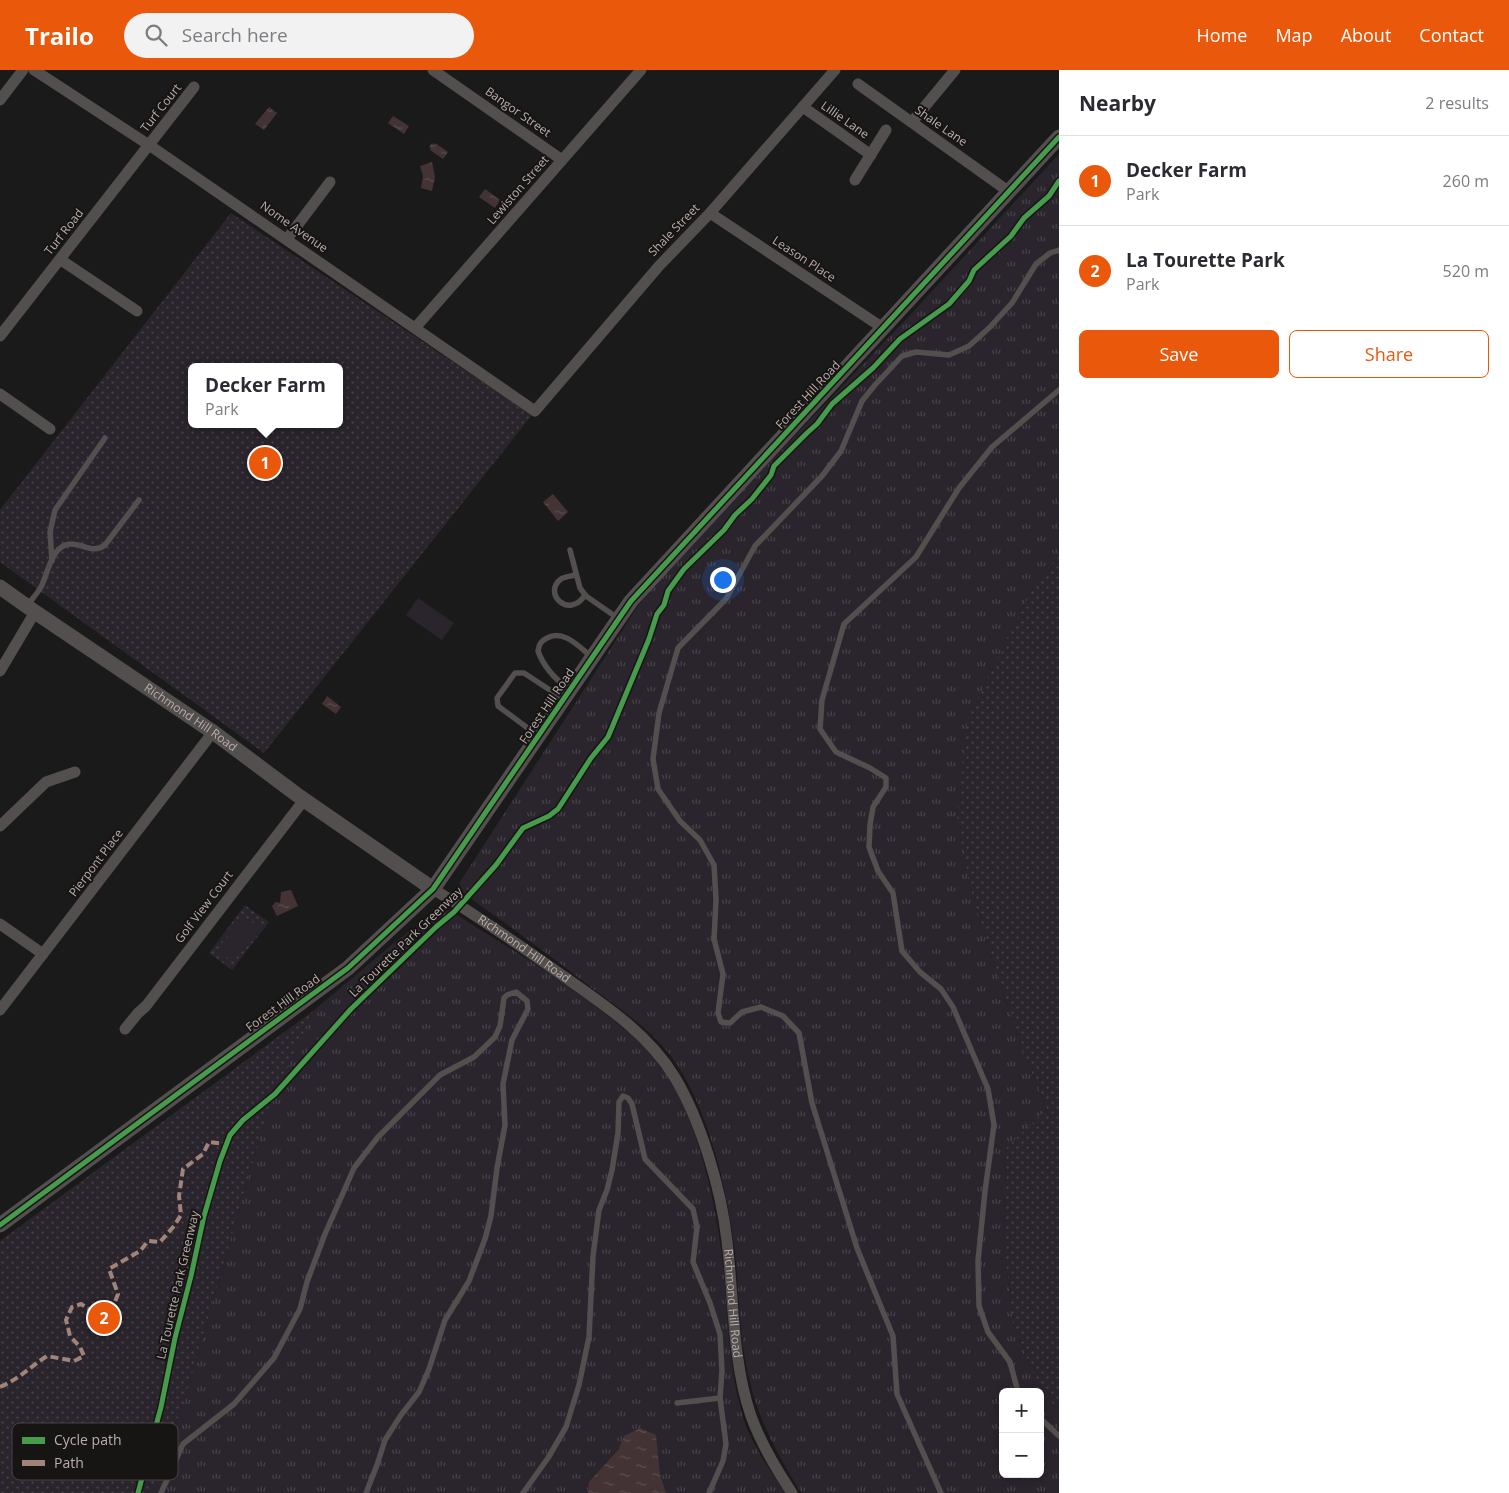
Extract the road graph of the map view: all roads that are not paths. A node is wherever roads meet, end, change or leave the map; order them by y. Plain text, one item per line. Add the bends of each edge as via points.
1 (23, 70) edge
2 (34, 70) edge
3 (433, 70) edge
4 (641, 70) edge
5 (836, 70) edge
6 (955, 70) edge
7 (858, 84) dead end
8 (194, 87) dead end
9 (0, 100) edge
10 (803, 107) junction
11 (912, 122) junction
12 (886, 130) dead end
13 (1059, 138) edge
14 (149, 145) junction
15 (871, 155) junction
16 (562, 160) junction
17 (855, 180) dead end
18 (330, 182) dead end
19 (1008, 191) junction
20 (710, 213) junction
21 (287, 239) junction
22 (1059, 250) edge
23 (60, 260) junction
24 (137, 311) dead end
25 (415, 328) junction
26 (883, 328) junction
27 (0, 336) edge
28 (1059, 390) edge
29 (0, 394) edge
30 (535, 411) joint
31 (50, 429) dead end
32 (105, 438) dead end
33 (139, 500) dead end
34 (570, 550) dead end
35 (52, 561) junction
36 (576, 575) junction
37 (0, 586) edge
38 (585, 595) junction
39 (31, 609) junction
40 (618, 619) junction
41 (592, 657) junction
42 (1, 668) edge
43 (567, 694) junction
44 (214, 732) junction
45 (538, 736) junction
46 (75, 772) dead end
47 (304, 800) junction
48 (0, 826) edge
49 (433, 889) junction
50 (0, 924) edge
51 (43, 954) junction
52 (0, 1010) edge
53 (125, 1029) dead end
54 (0, 1225) edge
55 (1017, 1388) edge
56 (720, 1398) junction
57 (677, 1403) dead end
58 (1044, 1422) edge
59 (1059, 1436) edge
60 (178, 1457) edge
61 (167, 1480) edge
62 (161, 1493) edge
63 (366, 1493) edge
64 (524, 1493) edge
65 (709, 1493) edge
66 (792, 1493) edge
67 (941, 1493) edge

1 - 9 street
2 - 14 street, Nome Avenue
3 - 16 street, Bangor Street
4 - 16 street, Lewiston Street
5 - 10 street, Shale Street
6 - 11 street
7 - 11 street, Shale Lane
8 - 14 street, Turf Court
10 - 15 street, Lillie Lane
10 - 20 street, Shale Street
11 - 19 street, Shale Lane
12 - 15 street, Lillie Lane
13 - 19 street, Forest Hill Road
14 - 21 street, Nome Avenue
14 - 23 street, Turf Road
15 - 17 street, Lillie Lane
16 - 25 street, Lewiston Street
18 - 21 street
19 - 26 street, Forest Hill Road
20 - 26 street, Leason Place
20 - 30 street, Shale Street via 659,266
21 - 25 street, Nome Avenue
22 - 67 lane via 1036,264 1012,304 968,346 949,355 916,352 902,356 862,401 840,451 822,476 755,546 726,599 678,648 660,713 653,759 658,789 680,821 700,840 714,865 714,939 723,974 718,1013 721,1022 730,1023 742,1012 761,1007 783,1016 799,1033 812,1103 857,1248 893,1336 897,1394
23 - 24 street
23 - 27 street, Turf Road
25 - 30 street, Nome Avenue
26 - 40 street, Forest Hill Road via 631,600
28 - 55 lane via 992,447 959,488 916,557 844,624 822,700 820,729 836,752 886,778 886,787 873,807 869,847 878,872 893,893 902,952 941,989 953,1007 988,1089 994,1125 978,1261 979,1306 988,1332 1010,1362
29 - 31 street
32 - 35 lane via 55,510 50,532
33 - 35 lane via 100,549 70,544 59,549
34 - 36 lane
35 - 39 lane
36 - 38 lane
36 - 38 lane via 562,578 558,583 555,588 558,601 574,605
37 - 39 street, Richmond Hill Road
38 - 40 lane
39 - 42 street
39 - 44 street, Richmond Hill Road
40 - 41 street, Forest Hill Road
41 - 43 street, Forest Hill Road
41 - 43 lane via 562,636 549,637 540,643 538,651 545,666
43 - 45 street, Forest Hill Road
43 - 45 lane via 524,673 515,672 497,698 498,706
44 - 47 street, Richmond Hill Road
44 - 51 street, Pierpont Place
45 - 49 street, Forest Hill Road
46 - 48 street via 46,782
47 - 49 street, Richmond Hill Road
47 - 53 street, Golf View Court
49 - 54 street, Forest Hill Road via 348,968
49 - 66 street, Richmond Hill Road via 592,996 653,1048 674,1075 704,1143 722,1208 739,1362 751,1416 775,1467
50 - 51 street
51 - 52 street, Pierpont Place
56 - 57 lane
56 - 64 lane via 720,1334 693,1262 697,1227 693,1209 645,1159 632,1104 623,1096 619,1102 612,1170 599,1210 589,1337 578,1385 566,1427
56 - 65 lane via 726,1444 723,1461
58 - 59 lane
60 - 63 lane via 184,1444 234,1404 274,1358 300,1309 325,1234 354,1168 378,1136 440,1075 474,1057 495,1037 504,998 516,992 527,1001 528,1009 512,1040 503,1084 505,1126 487,1231 469,1281 445,1320 429,1369 385,1440
61 - 62 lane

